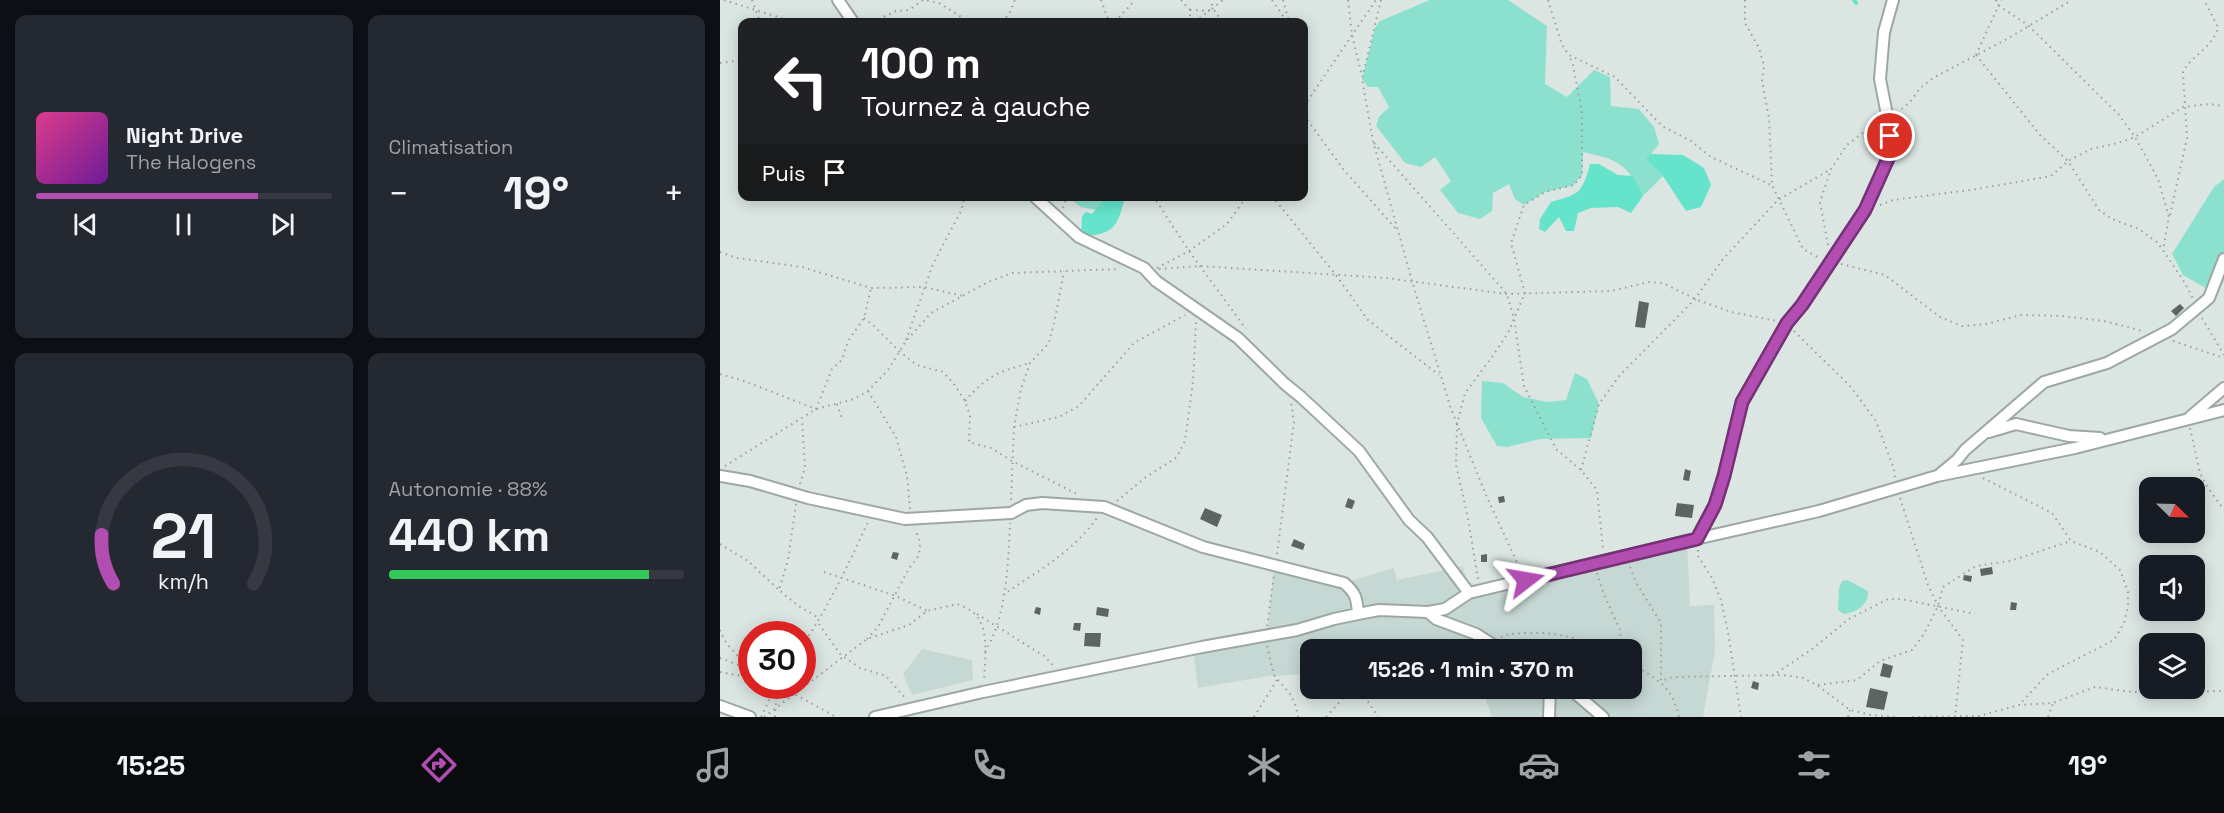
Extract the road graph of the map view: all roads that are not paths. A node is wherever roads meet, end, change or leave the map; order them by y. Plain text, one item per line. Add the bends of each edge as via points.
1 (838, 0) edge
2 (1893, 0) edge
3 (850, 18) edge
4 (1039, 201) edge
5 (2224, 259) edge
6 (2224, 388) edge
7 (2224, 410) edge
8 (2188, 420) junction
9 (1986, 432) junction
10 (2109, 439) junction
11 (720, 476) edge
12 (1937, 476) junction
13 (1697, 539) junction
14 (1475, 592) junction
15 (1428, 612) junction
16 (1358, 614) junction
17 (1485, 639) edge
18 (1549, 699) edge
19 (1582, 699) edge
20 (720, 706) edge
21 (750, 717) edge
22 (875, 717) edge
23 (1549, 717) edge
24 (1603, 717) edge

1 - 3 street
2 - 13 street via 1884,32 1880,79 1891,152 1865,210 1787,323 1742,402 1715,505
4 - 14 street via 1079,237 1144,268 1156,281 1238,338 1359,451 1408,520
5 - 9 street via 2209,298 2172,329 2107,363 2044,382
6 - 8 street
7 - 8 street
8 - 10 street
9 - 10 street via 2016,424 2069,436
9 - 12 street
10 - 12 street
11 - 16 street via 905,519 1011,513 1042,502 1104,507 1203,547 1344,584 1354,591
12 - 13 street via 1819,511
13 - 14 street
14 - 15 street via 1445,609
15 - 16 street via 1379,610
15 - 17 street via 1436,620
16 - 22 street
18 - 23 street
19 - 24 street
20 - 21 street

